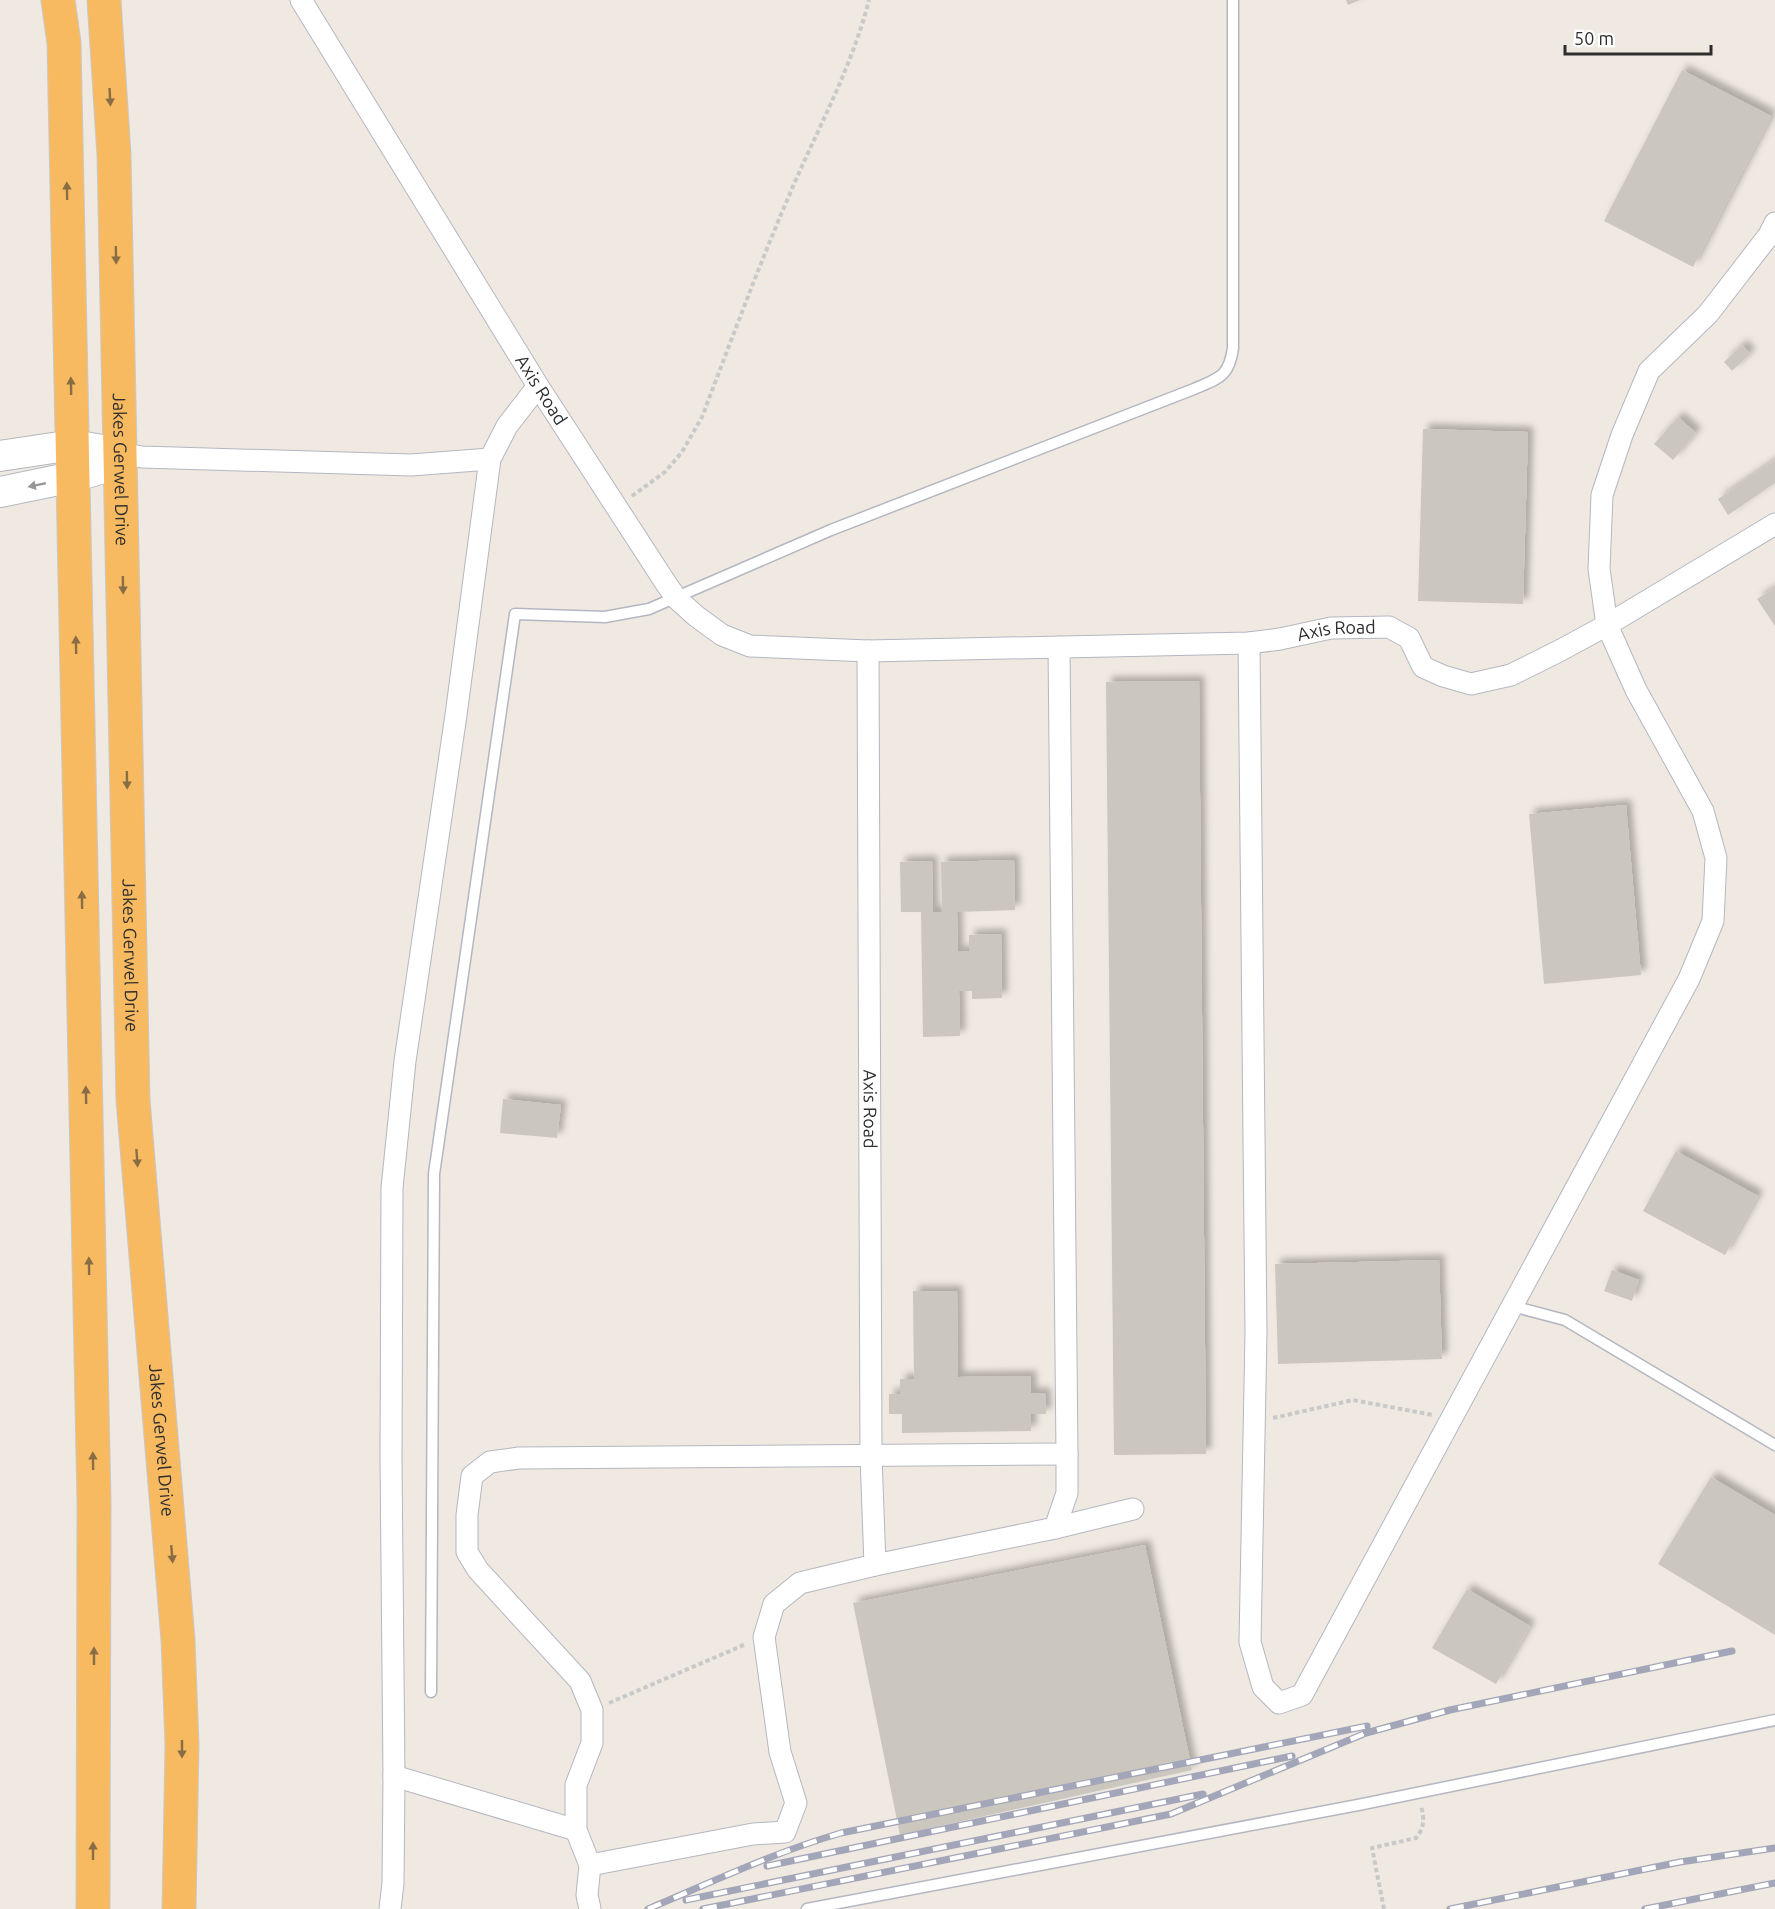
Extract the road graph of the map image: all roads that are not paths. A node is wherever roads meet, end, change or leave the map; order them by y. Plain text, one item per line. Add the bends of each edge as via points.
1 (58, 0) edge
2 (104, 0) edge
3 (301, 0) edge
4 (1233, 0) edge
5 (1775, 224) edge
6 (538, 386) junction
7 (73, 445) junction
8 (0, 456) edge
9 (127, 458) junction
10 (490, 459) junction
11 (73, 477) junction
12 (0, 492) edge
13 (1775, 525) edge
14 (676, 598) junction
15 (1607, 626) junction
16 (1249, 643) junction
17 (1059, 647) junction
18 (868, 651) junction
19 (1512, 1306) junction
20 (1775, 1445) edge
21 (1067, 1454) junction
22 (871, 1456) junction
23 (1133, 1509) dead end
24 (1055, 1528) junction
25 (875, 1565) junction
26 (431, 1692) dead end
27 (1775, 1720) edge
28 (394, 1776) junction
29 (576, 1830) junction
30 (590, 1865) junction
31 (93, 1909) edge
32 (179, 1909) edge
33 (390, 1909) edge
34 (590, 1909) edge
35 (807, 1909) edge

7 -> 1 highway via 64,43
2 -> 9 highway, Jakes Gerwel Drive
3 - 6 street, Axis Road
4 - 14 lane via 1231,366 1194,390 831,530
5 - 15 street via 1708,314 1649,370 1602,495 1599,568
6 - 10 street via 507,426
6 - 14 street, Axis Road
7 - 8 main road
7 - 9 main road
7 - 11 highway
9 - 10 street via 411,465
9 - 11 main road
9 -> 32 highway, Jakes Gerwel Drive via 133,1100 178,1640 182,1745
10 - 28 street via 405,1061 392,1188
11 -> 12 main road
31 -> 11 highway via 94,1491
13 - 15 street, Axis Road
14 - 18 street, Axis Road via 722,635 750,646
14 - 26 lane via 649,609 605,617 515,614 434,1173
15 - 16 street, Axis Road via 1511,675 1471,684 1423,667 1409,638 1389,627 1330,628
15 - 19 street via 1636,690 1703,811 1716,858 1713,921 1689,979
16 - 17 street, Axis Road
16 - 19 street via 1256,1310 1250,1642 1263,1687 1279,1703 1302,1695
17 - 18 street, Axis Road
17 - 21 street
18 - 22 street, Axis Road
19 - 20 lane via 1565,1320
21 - 22 street
21 - 24 street via 1066,1493
22 - 25 street, Axis Road
22 - 29 street via 519,1458 490,1462 472,1476 467,1552 478,1570 580,1682 592,1710 592,1743 576,1785
23 - 24 street
24 - 25 street
25 - 30 street via 800,1583 774,1604 764,1637 780,1752 795,1803 785,1832 753,1834
27 - 35 lane
28 - 29 street
28 - 33 street
29 - 30 street
30 - 34 street

